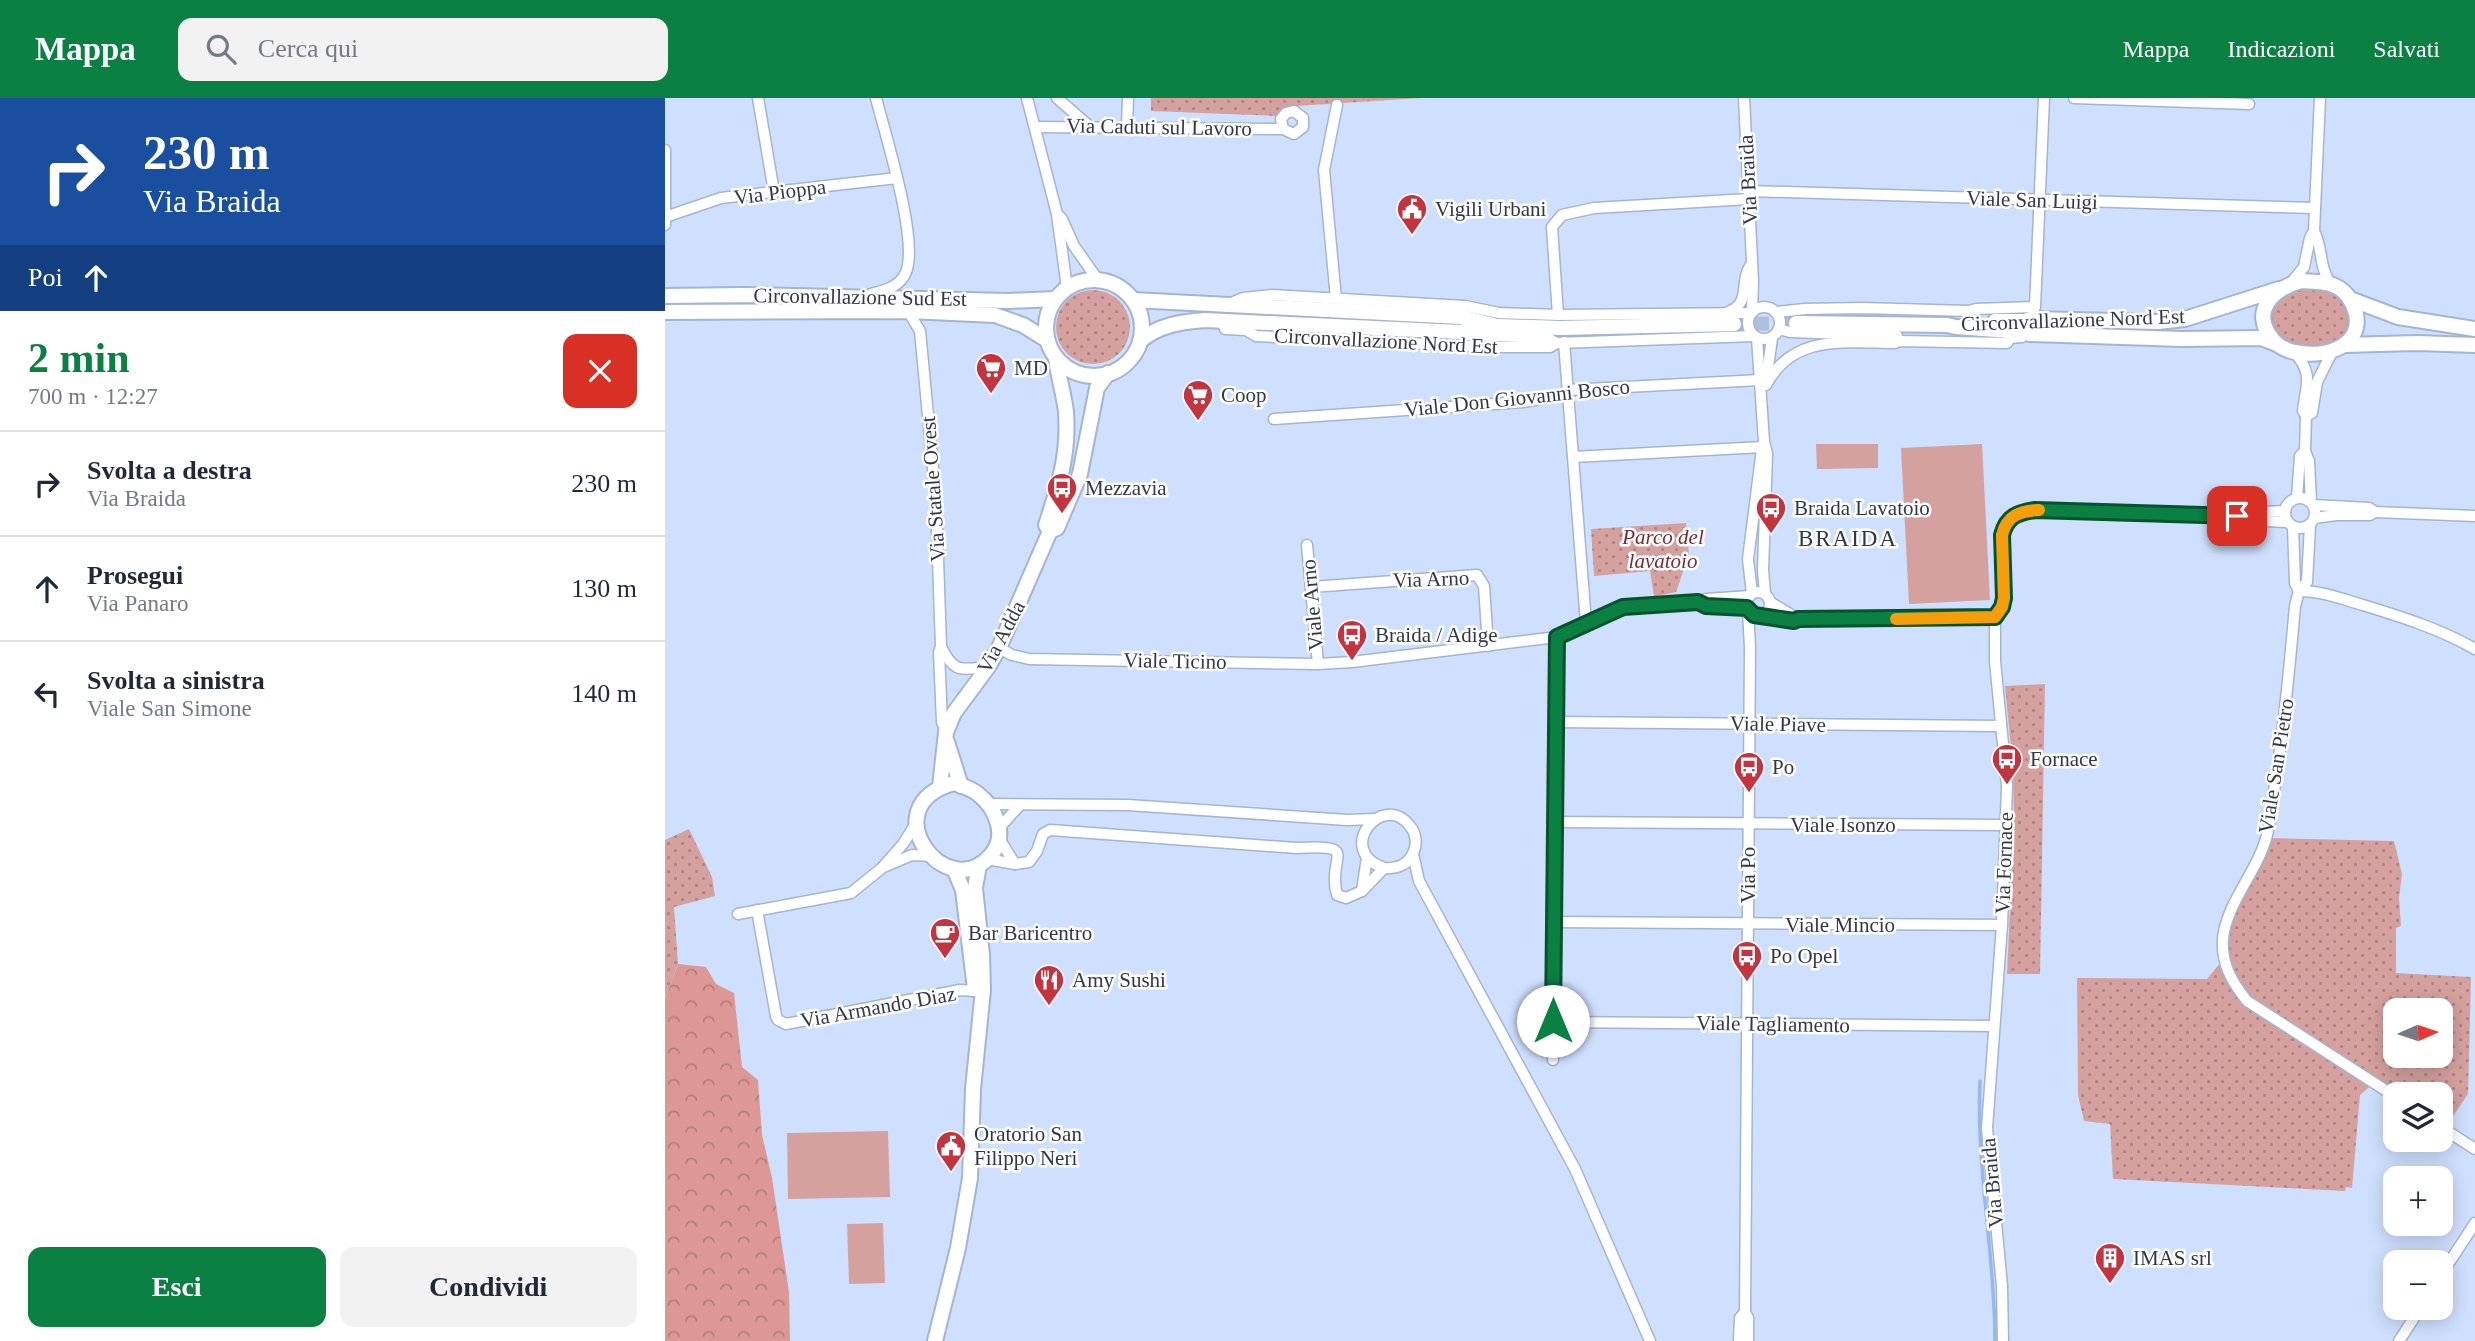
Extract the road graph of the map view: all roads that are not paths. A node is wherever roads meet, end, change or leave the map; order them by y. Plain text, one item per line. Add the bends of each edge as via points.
1 (758, 98) edge
2 (876, 98) edge
3 (1027, 98) edge
4 (1057, 98) edge
5 (1128, 98) edge
6 (1744, 98) edge
7 (2044, 98) edge
8 (2074, 98) edge
9 (2320, 98) edge
10 (2249, 104) dead end
11 (1337, 105) dead end
12 (1089, 126) junction
13 (1127, 126) junction
14 (1036, 127) junction
15 (1283, 129) dead end
16 (665, 150) edge
17 (898, 178) junction
18 (774, 192) junction
19 (1749, 195) junction
20 (2041, 201) junction
21 (2315, 208) junction
22 (1057, 214) junction
23 (665, 217) edge
24 (665, 225) edge
25 (2314, 231) junction
26 (1752, 263) junction
27 (1098, 280) junction
28 (1753, 281) junction
29 (2331, 284) junction
30 (2284, 287) junction
31 (1067, 288) junction
32 (665, 296) edge
33 (864, 297) junction
34 (1055, 299) junction
35 (1336, 299) junction
36 (2350, 299) junction
37 (1133, 300) junction
38 (1228, 305) junction
39 (1766, 307) junction
40 (908, 311) junction
41 (665, 312) edge
42 (933, 312) junction
43 (1777, 312) junction
44 (1751, 313) junction
45 (2033, 313) junction
46 (1558, 315) junction
47 (1730, 318) junction
48 (1498, 320) junction
49 (1222, 321) junction
50 (1795, 323) tunnel mouth
51 (1947, 325) junction
52 (2475, 329) edge
53 (921, 331) junction
54 (1460, 332) junction
55 (1776, 333) junction
56 (2030, 334) junction
57 (1755, 337) junction
58 (1047, 340) junction
59 (1140, 341) junction
60 (1899, 341) junction
61 (1560, 343) junction
62 (2277, 344) junction
63 (2475, 345) edge
64 (2338, 348) junction
65 (2293, 352) junction
66 (1056, 358) junction
67 (1108, 373) junction
68 (1763, 382) junction
69 (1568, 390) junction
70 (2306, 416) junction
71 (1274, 419) dead end
72 (1763, 444) junction
73 (2305, 451) junction
74 (1573, 457) junction
75 (2297, 498) junction
76 (2312, 503) junction
77 (2285, 511) junction
78 (2375, 512) junction
79 (2237, 516) junction
80 (2475, 516) edge
81 (2312, 522) junction
82 (2290, 525) junction
83 (1049, 531) junction
84 (1307, 545) dead end
85 (1311, 587) junction
86 (2299, 591) junction
87 (1751, 595) junction
88 (1767, 598) junction
89 (1698, 602) junction
90 (1754, 612) junction
91 (1995, 617) junction
92 (1798, 619) junction
93 (1586, 623) junction
94 (1557, 637) junction
95 (1488, 646) junction
96 (941, 647) junction
97 (999, 648) junction
98 (2475, 649) edge
99 (1318, 664) junction
100 (988, 667) junction
101 (1556, 722) junction
102 (1749, 724) junction
103 (2001, 726) junction
104 (946, 735) junction
105 (961, 786) junction
106 (940, 787) junction
107 (988, 804) junction
108 (1020, 805) junction
109 (1376, 818) junction
110 (1347, 820) junction
111 (1554, 822) junction
112 (915, 825) junction
113 (1748, 825) junction
114 (2006, 825) junction
115 (999, 834) junction
116 (1363, 837) junction
117 (1413, 854) junction
118 (932, 856) junction
119 (1367, 857) junction
120 (983, 862) junction
121 (1015, 864) junction
122 (1398, 867) junction
123 (882, 868) junction
124 (1384, 869) junction
125 (955, 871) junction
126 (1419, 881) junction
127 (1362, 891) junction
128 (757, 910) junction
129 (738, 914) dead end
130 (1553, 922) junction
131 (1748, 924) junction
132 (2002, 925) junction
133 (975, 992) junction
134 (979, 1015) junction
135 (1553, 1021) junction
136 (1746, 1024) junction
137 (1994, 1026) junction
138 (1553, 1060) dead end
139 (2383, 1089) edge
140 (2453, 1135) edge
141 (2475, 1149) edge
142 (2475, 1223) edge
143 (2453, 1257) edge
144 (2413, 1320) edge
145 (1740, 1340) edge
146 (935, 1341) edge
147 (1650, 1341) edge
148 (2003, 1341) edge
149 (2399, 1341) edge

1 - 18 street
2 - 17 street
3 - 14 street
4 - 12 street
5 - 13 street
6 - 19 street, Via Braida
7 - 20 street
8 - 10 street
9 - 21 street
11 - 35 street via 1324,170
12 - 13 street, Via Caduti sul Lavoro
12 - 14 street, Via Caduti sul Lavoro
13 - 15 street, Via Caduti sul Lavoro
14 - 22 street
16 - 23 street
17 - 18 street, Via Pioppa
17 - 33 street via 910,250 906,273 894,287
18 - 23 street, Via Pioppa via 721,198
19 - 20 street, Viale San Luigi
19 - 26 street, Via Braida
19 - 46 street, Viale San Luigi via 1594,208 1562,215 1552,227
20 - 21 street, Viale San Luigi
20 - 45 street
21 - 25 street
22 - 27 street
22 - 31 street
23 - 24 street
25 - 29 street via 2325,277
25 - 30 street via 2304,267
26 - 28 street, Via Braida
26 - 47 street, Via Braida via 1742,302
27 - 31 main road
27 - 37 main road, Circonvallazione Nord Est via 1118,286
28 - 39 street, Via Braida
28 - 44 street, Via Braida
29 - 30 main road via 2301,281
29 - 36 main road
30 - 45 main road, Circonvallazione Nord Est via 2185,319 2158,322
30 - 62 main road via 2267,302 2264,312 2267,332
31 - 34 main road
32 - 33 main road, Circonvallazione Sud Est
33 - 34 main road, Circonvallazione Sud Est
34 - 58 main road via 1047,319
35 - 38 street, Circonvallazione Nord Est via 1272,295 1243,298
35 - 48 street, Circonvallazione Nord Est via 1465,306
36 - 52 main road via 2398,317
36 - 64 main road via 2357,326
37 - 38 main road, Circonvallazione Nord Est
37 - 59 main road via 1141,320
38 - 48 main road, Circonvallazione Nord Est
39 - 43 street
39 - 44 street
40 - 41 main road, Circonvallazione Sud Est
40 - 42 main road, Circonvallazione Sud Est
40 - 53 street, Via Statale Ovest
42 - 53 street
42 - 58 main road, Circonvallazione Sud Est via 995,315
43 - 45 street via 1862,308
43 - 55 street, Via Braida
44 - 47 street
44 - 57 street, Via Braida via 1748,325
45 - 51 main road, Circonvallazione Nord Est via 2025,321
46 - 47 street
46 - 48 street
47 - 48 main road, Circonvallazione Nord Est via 1560,328
48 - 54 main road, Circonvallazione Nord Est
49 - 54 main road, Circonvallazione Nord Est
49 - 59 main road, Circonvallazione Nord Est via 1177,322
49 - 61 street, Circonvallazione Nord Est via 1225,329 1256,335 1494,347
50 - 51 main road, Circonvallazione Nord Est
51 - 56 main road, Circonvallazione Nord Est
53 - 96 street, Via Statale Ovest via 936,500
54 - 61 street, Circonvallazione Nord Est via 1548,338
55 - 57 street via 1765,340
55 - 60 street via 1896,336
55 - 68 street, Via Braida
56 - 60 street via 2010,338 2007,343
56 - 62 main road, Circonvallazione Nord Est via 2261,338
57 - 61 street, Circonvallazione Nord Est
57 - 68 street, Via Braida
58 - 66 main road
59 - 67 main road, Circonvallazione Nord Est via 1128,361
60 - 68 street via 1808,347 1783,361
61 - 69 street
62 - 65 main road
63 - 64 main road
64 - 65 main road via 2321,354
64 - 70 street via 2317,382 2312,413
65 - 70 street via 2306,367 2302,411
66 - 67 main road via 1076,372
66 - 83 main road via 1066,433 1063,472 1046,525
67 - 83 main road via 1097,388 1080,474 1057,528
68 - 69 street, Viale Don Giovanni Bosco
68 - 72 street, Via Braida
69 - 71 street, Viale Don Giovanni Bosco via 1523,402
69 - 74 street
70 - 73 street
72 - 74 street
72 - 87 street, Via Braida via 1748,559
72 - 88 street, Via Braida via 1767,454 1763,570
73 - 75 street via 2300,456
73 - 76 street
74 - 93 street
75 - 76 street
75 - 77 street
76 - 78 street
76 - 81 street
77 - 79 street
77 - 82 street
78 - 80 street
78 - 81 street via 2336,514
79 - 82 street via 2239,520
79 - 91 street, Via Fornace via 2020,512 2004,525 2004,598
81 - 82 street via 2302,529
81 - 86 street, Viale San Pietro via 2307,582
82 - 86 street, Viale San Pietro
83 - 97 main road, Via Adda
84 - 85 street, Viale Arno
85 - 95 street, Via Arno via 1477,575 1484,586
85 - 99 street, Viale Arno
86 - 98 street via 2316,591 2395,615 2442,631
86 - 139 street, Viale San Pietro via 2267,835 2226,923 2225,966 2247,1001
87 - 88 street via 1758,592
87 - 89 street
87 - 90 street, Via Braida via 1747,601
88 - 90 street via 1768,612
88 - 92 street
89 - 90 street
89 - 93 street via 1623,607
90 - 92 street
90 - 102 street, Via Po
91 - 92 street
91 - 103 street, Via Fornace
93 - 94 street
94 - 95 street
94 - 101 street
95 - 99 street, Viale Ticino
96 - 100 street via 950,664 958,668
96 - 104 street, Via Statale Ovest
97 - 99 street, Viale Ticino via 1029,659
97 - 100 main road, Via Adda
100 - 104 main road, Via Adda via 954,713
101 - 102 street, Viale Piave
101 - 111 street
102 - 103 street, Viale Piave
102 - 113 street, Via Po
103 - 114 street, Via Fornace
104 - 105 main road, Via Statale Ovest
104 - 106 main road, Via Statale Ovest
105 - 106 main road
105 - 107 main road
106 - 112 main road via 919,807
107 - 108 street
107 - 115 main road
108 - 110 street via 1128,805
108 - 115 street
109 - 110 street
109 - 116 street
109 - 117 street via 1393,815 1408,823 1416,838
110 - 116 street
111 - 113 street, Viale Isonzo
111 - 130 street
112 - 118 main road
112 - 123 street
113 - 114 street, Viale Isonzo
113 - 131 street, Via Po
114 - 132 street, Via Fornace
115 - 120 main road
115 - 121 street
116 - 119 street
117 - 122 street
117 - 126 street
118 - 123 street via 912,855
118 - 125 main road
119 - 124 street
119 - 127 street
120 - 121 street
120 - 125 main road
120 - 134 main road via 975,888 982,955
121 - 127 street via 1033,858 1039,839 1050,830 1296,848 1326,846 1338,857 1337,895 1346,898
122 - 124 street
122 - 126 street
123 - 128 street via 851,893
124 - 127 street
125 - 133 main road via 963,890
126 - 147 street via 1575,1168
128 - 129 street
128 - 133 street, Via Armando Diaz via 781,1023 960,990
130 - 131 street, Viale Mincio
130 - 135 street
131 - 132 street, Viale Mincio
131 - 136 street, Via Po
132 - 137 street, Via Fornace
133 - 134 main road
134 - 146 main road via 967,1199
135 - 136 street, Viale Tagliamento
135 - 138 street
136 - 137 street, Viale Tagliamento
136 - 145 street, Via Po via 1745,1312 1740,1318
137 - 148 street, Via Braida via 1987,1128
140 - 141 street
142 - 143 street
144 - 149 street

